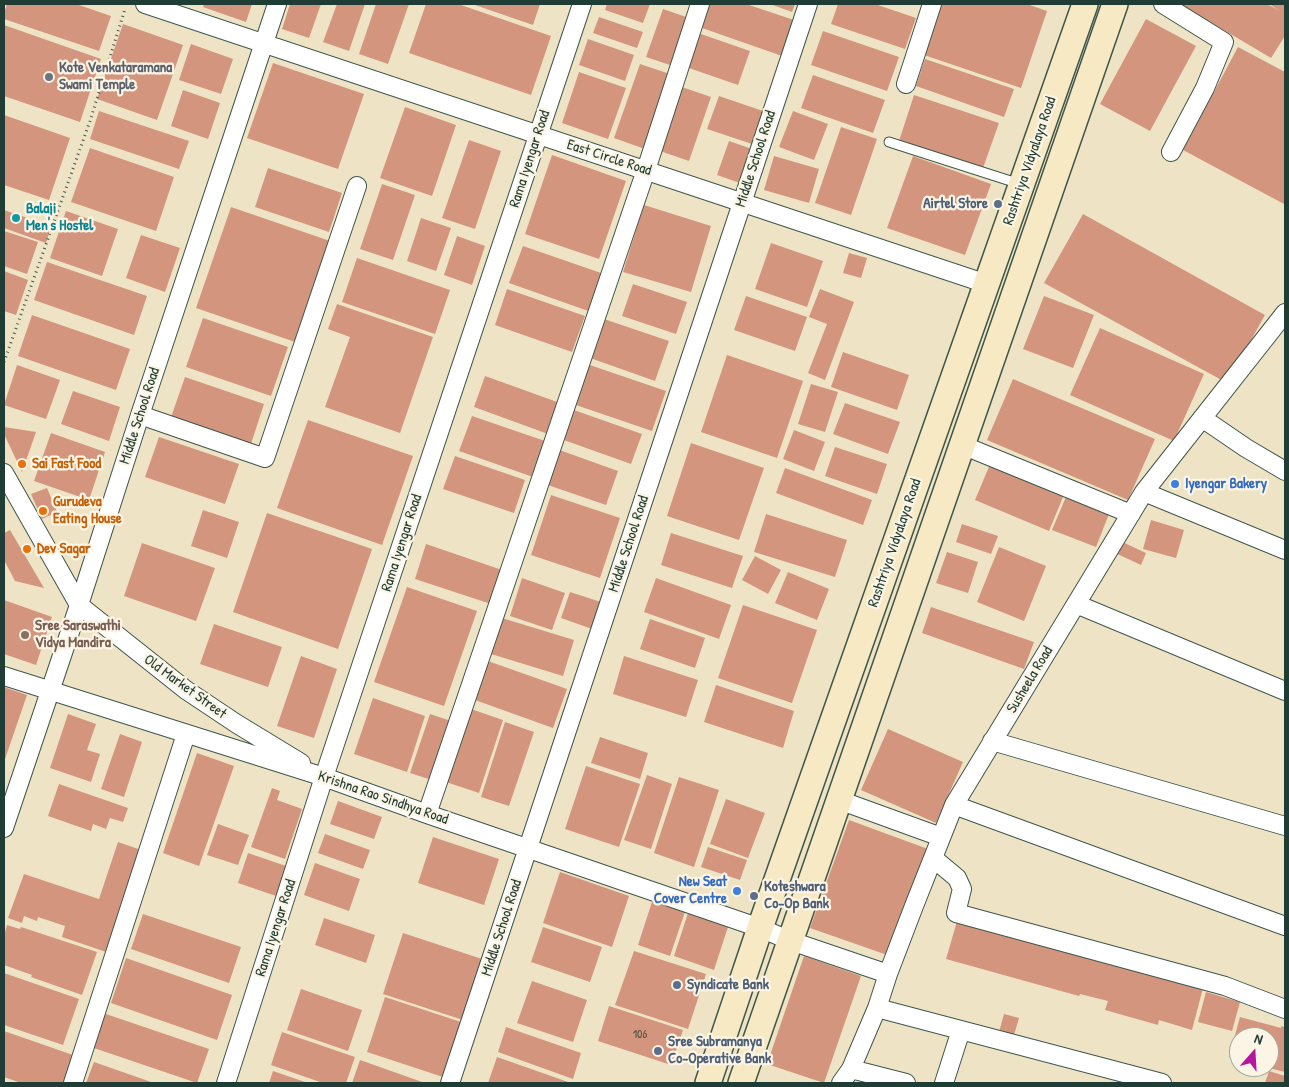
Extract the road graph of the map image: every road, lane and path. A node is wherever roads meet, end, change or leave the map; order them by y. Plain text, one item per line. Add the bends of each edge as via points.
1 (127, 4) edge
2 (145, 4) edge
3 (277, 4) edge
4 (582, 4) edge
5 (700, 4) edge
6 (808, 4) edge
7 (932, 4) edge
8 (1085, 4) edge
9 (1115, 4) edge
10 (1163, 4) edge
11 (264, 44) junction
12 (906, 84) dead end
13 (538, 135) junction
14 (889, 142) dead end
15 (1171, 152) dead end
16 (646, 170) junction
17 (1022, 185) junction
18 (357, 186) dead end
19 (742, 202) junction
20 (987, 284) junction
21 (1285, 313) edge
22 (4, 362) edge
23 (140, 416) junction
24 (1202, 418) junction
25 (962, 445) junction
26 (1285, 471) edge
27 (4, 473) edge
28 (1144, 492) junction
29 (1131, 514) junction
30 (1285, 550) edge
31 (1076, 604) junction
32 (79, 605) junction
33 (4, 676) edge
34 (50, 691) junction
35 (1285, 691) edge
36 (186, 734) junction
37 (992, 741) junction
38 (324, 777) junction
39 (839, 800) junction
40 (954, 804) junction
41 (427, 814) junction
42 (1285, 826) edge
43 (4, 828) edge
44 (941, 837) junction
45 (529, 848) junction
46 (933, 858) junction
47 (1285, 926) edge
48 (760, 928) junction
49 (791, 941) junction
50 (888, 974) junction
51 (877, 1008) junction
52 (1285, 1009) edge
53 (961, 1030) junction
54 (846, 1076) edge
55 (73, 1083) edge
56 (226, 1083) edge
57 (450, 1083) edge
58 (708, 1083) edge
59 (741, 1083) edge
60 (906, 1083) edge
61 (944, 1083) edge
62 (1162, 1083) edge

1 - 22 path via 90,122
2 - 11 street, East Circle Road
3 - 11 street, Middle School Road
4 - 13 street, Rama Iyengar Road
5 - 16 street
6 - 19 street, Middle School Road
7 - 12 street
8 - 17 main road, Rashtriya Vidyalaya Road
9 - 25 main road, Rashtriya Vidyalaya Road
10 - 15 street via 1224,42 1205,88
11 - 13 street, East Circle Road
11 - 23 street, Middle School Road
13 - 16 street, East Circle Road
13 - 38 street, Rama Iyengar Road
14 - 17 lane
16 - 19 street, East Circle Road
16 - 41 street
17 - 20 main road, Rashtriya Vidyalaya Road
18 - 23 street via 265,458
19 - 20 street, East Circle Road
19 - 45 street, Middle School Road
20 - 48 main road, Rashtriya Vidyalaya Road
21 - 24 street, Susheela Road
23 - 32 street, Middle School Road
24 - 26 street
24 - 28 street, Susheela Road
25 - 29 street
25 - 39 main road, Rashtriya Vidyalaya Road
27 - 32 street, Old Market Street
28 - 29 street, Susheela Road
28 - 30 street
29 - 31 street, Susheela Road
31 - 35 street
31 - 37 street, Susheela Road
32 - 34 street, Middle School Road
32 - 38 street, Old Market Street via 186,690
33 - 34 street, Krishna Rao Sindhya Road
34 - 36 street, Krishna Rao Sindhya Road
34 - 43 street, Middle School Road
36 - 38 street, Krishna Rao Sindhya Road
36 - 55 street
37 - 40 street, Susheela Road
37 - 42 street
38 - 41 street, Krishna Rao Sindhya Road
38 - 56 street, Rama Iyengar Road
39 - 44 street
39 - 49 main road, Rashtriya Vidyalaya Road
40 - 44 street, Susheela Road
40 - 47 street
41 - 45 street, Krishna Rao Sindhya Road
44 - 46 street, Susheela Road
45 - 48 street, Krishna Rao Sindhya Road
45 - 57 street, Middle School Road
46 - 50 street, Susheela Road
46 - 52 street via 957,878 962,889 956,913 1224,986
48 - 49 street, Krishna Rao Sindhya Road
48 - 58 main road, Rashtriya Vidyalaya Road
49 - 50 street, Krishna Rao Sindhya Road
49 - 59 main road, Rashtriya Vidyalaya Road
50 - 51 street, Susheela Road
51 - 53 street
51 - 54 street, Susheela Road
53 - 61 street
53 - 62 street
54 - 60 street

